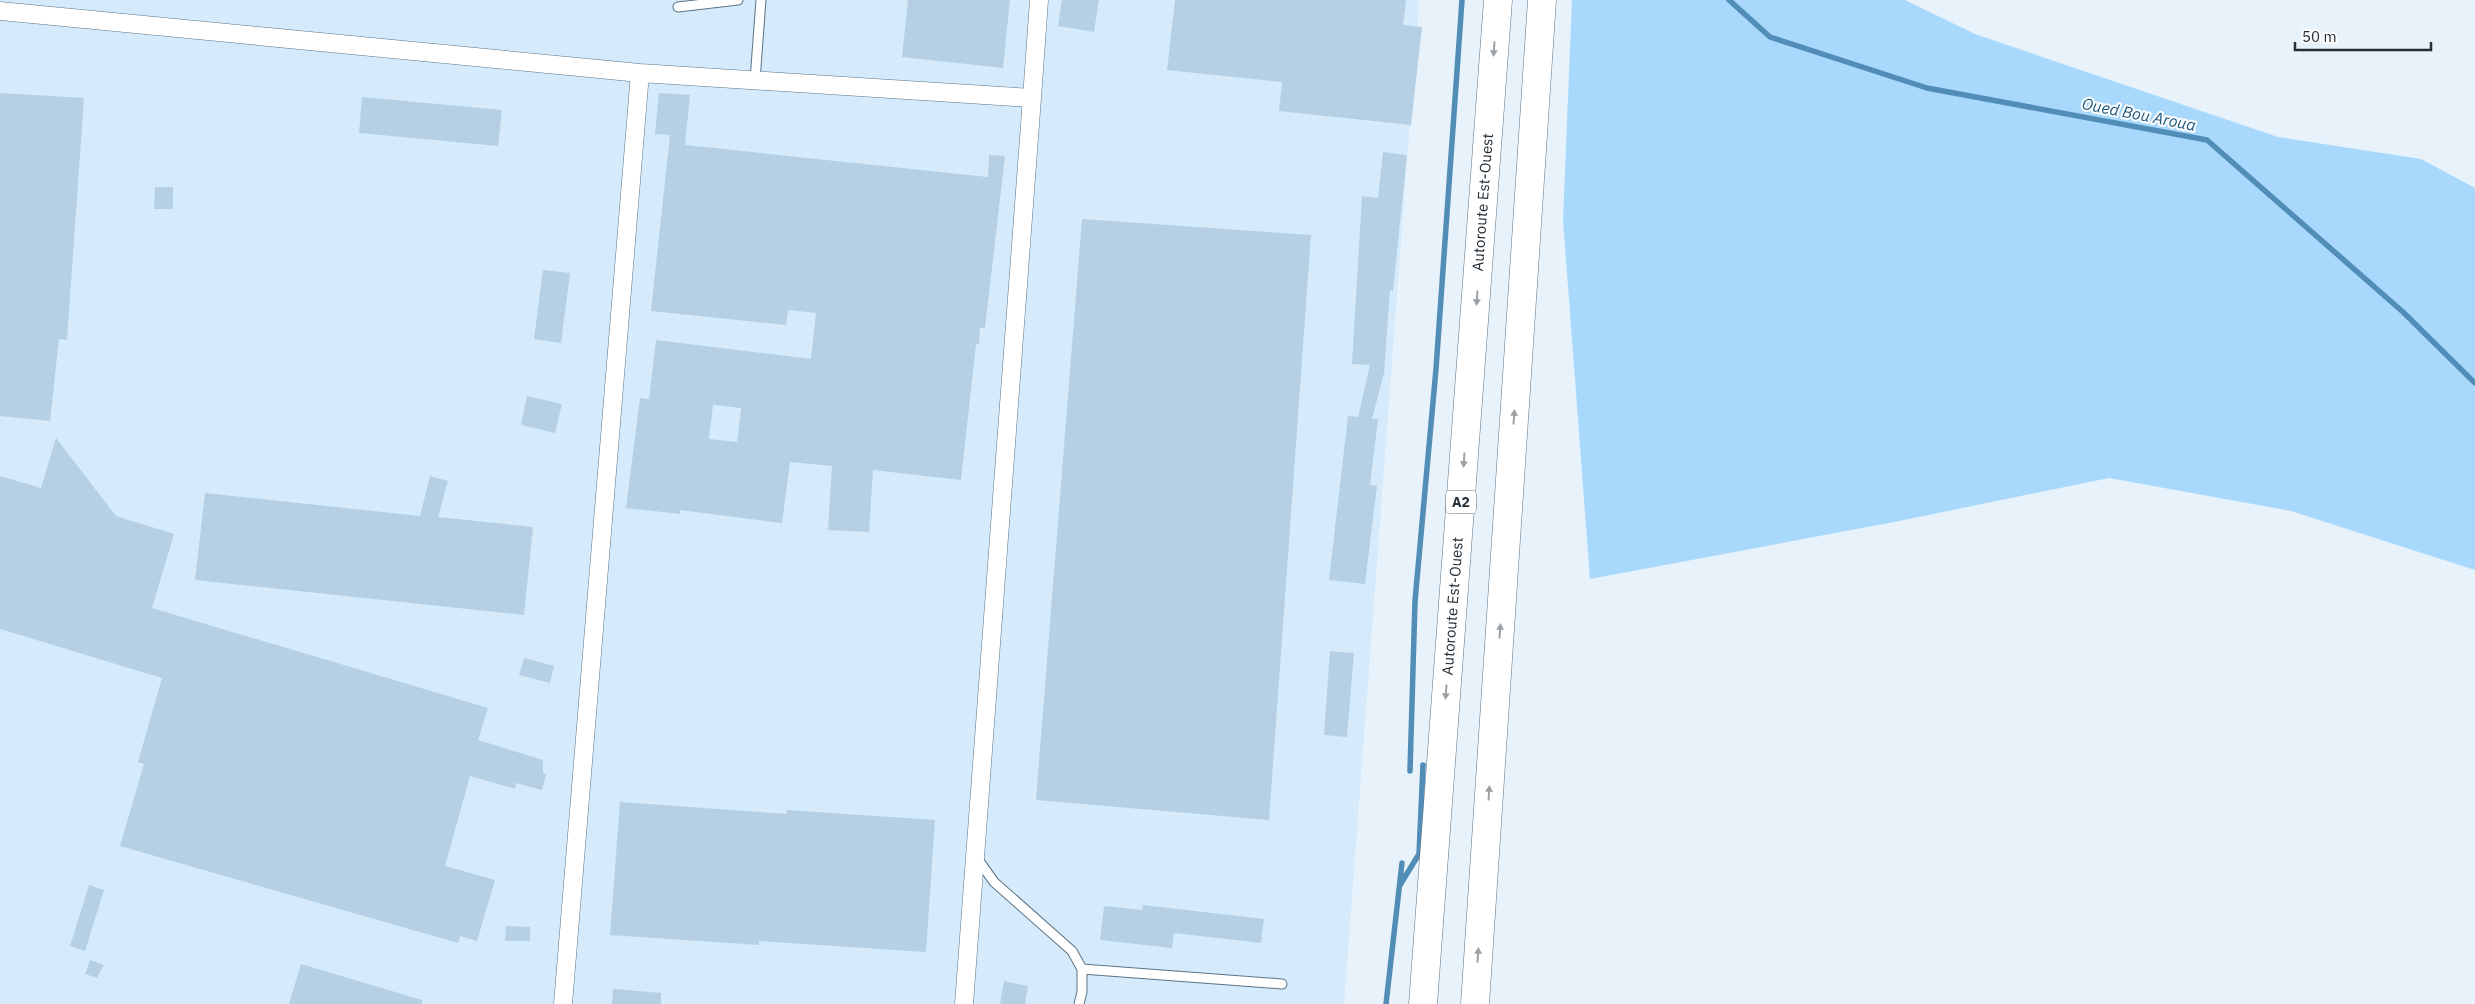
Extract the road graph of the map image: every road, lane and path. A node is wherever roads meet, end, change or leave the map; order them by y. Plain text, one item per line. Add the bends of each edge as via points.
1 (738, 0) edge
2 (761, 0) edge
3 (1038, 0) edge
4 (1498, 0) edge
5 (1542, 0) edge
6 (678, 7) dead end
7 (0, 11) edge
8 (640, 73) junction
9 (755, 80) junction
10 (1032, 98) junction
11 (976, 856) junction
12 (1082, 969) junction
13 (1282, 984) dead end
14 (563, 1004) edge
15 (964, 1004) edge
16 (1079, 1004) edge
17 (1423, 1004) edge
18 (1475, 1004) edge

1 - 6 lane
2 - 9 lane
3 - 10 street
4 -> 17 highway, Autoroute Est-Ouest / A2
18 -> 5 highway
7 - 8 street
8 - 9 street
8 - 14 street
9 - 10 street
10 - 11 street
11 - 12 lane via 994,882 1072,951
11 - 15 street
12 - 13 lane
12 - 16 lane

